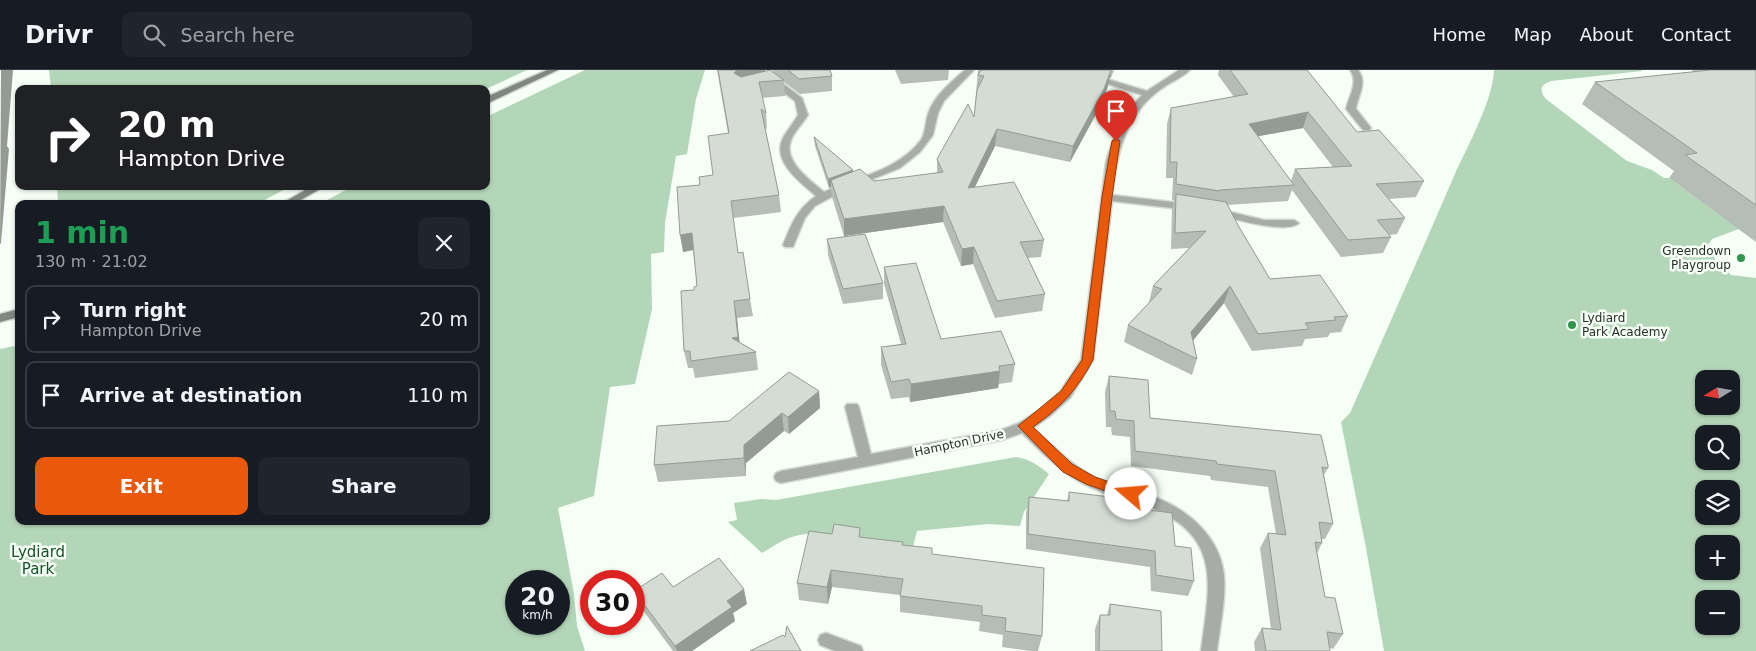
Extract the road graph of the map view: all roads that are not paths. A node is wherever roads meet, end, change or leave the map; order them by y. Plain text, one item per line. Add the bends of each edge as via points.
1 (554, 70) edge
2 (767, 70) edge
3 (970, 70) edge
4 (1068, 70) edge
5 (1186, 70) edge
6 (1354, 70) edge
7 (774, 81) junction
8 (758, 84) edge
9 (1148, 94) junction
10 (490, 99) edge
11 (1366, 128) dead end
12 (312, 190) edge
13 (822, 196) junction
14 (1107, 197) junction
15 (294, 200) edge
16 (1294, 223) dead end
17 (789, 246) dead end
18 (15, 314) edge
19 (0, 318) edge
20 (852, 407) dead end
21 (1024, 426) junction
22 (866, 460) junction
23 (781, 477) dead end
24 (826, 640) dead end
25 (855, 651) edge
26 (1209, 651) edge

1 - 10 street
2 - 7 street
3 - 13 street via 939,102 929,134 906,160 878,176
4 - 9 street
5 - 9 street, Hampton Drive
6 - 11 street via 1360,83 1351,109
7 - 8 street
7 - 13 street via 799,100 803,115 787,140 784,150 788,160
9 - 14 street, Hampton Drive via 1133,109 1116,141
12 - 15 street
13 - 17 street via 803,214
14 - 16 street via 1203,209 1264,223
14 - 21 street, Hampton Drive via 1087,360 1065,394 1045,413
18 - 19 street
20 - 22 street
21 - 22 street, Hampton Drive via 1002,436
21 - 26 street via 1068,468 1090,481 1170,508 1188,520 1210,553 1216,576
22 - 23 street, Hampton Drive
24 - 25 street

